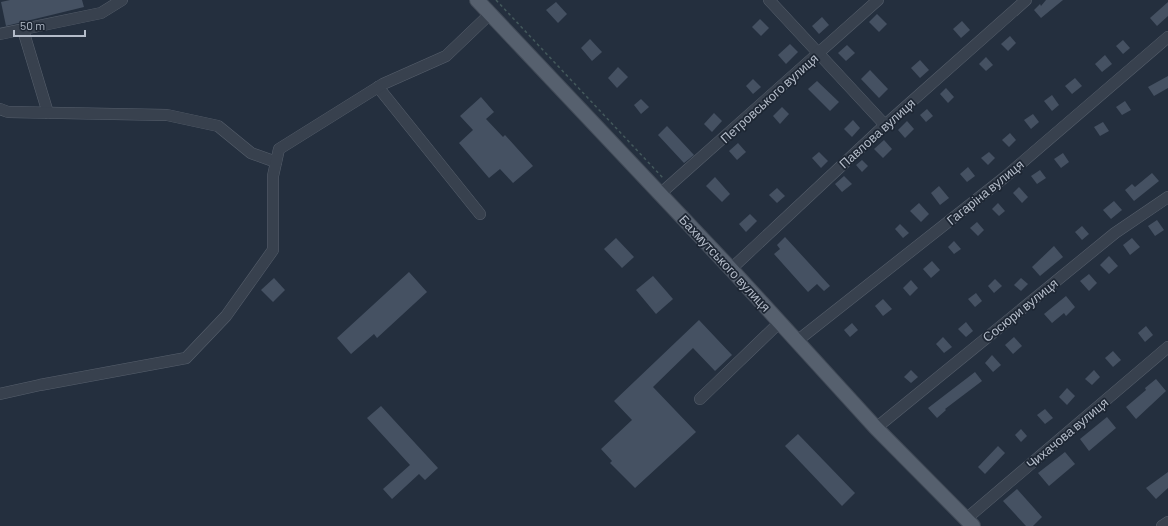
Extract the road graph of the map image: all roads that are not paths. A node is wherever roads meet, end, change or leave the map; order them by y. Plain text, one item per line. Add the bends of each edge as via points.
1 (122, 0) edge
2 (477, 0) edge
3 (769, 0) edge
4 (878, 0) edge
5 (1026, 0) edge
6 (490, 14) junction
7 (23, 30) junction
8 (0, 34) edge
9 (1168, 37) edge
10 (818, 54) junction
11 (378, 87) junction
12 (0, 109) edge
13 (48, 113) junction
14 (885, 125) junction
15 (276, 162) junction
16 (665, 190) junction
17 (1168, 197) edge
18 (480, 214) dead end
19 (731, 269) junction
20 (780, 322) junction
21 (797, 341) junction
22 (1168, 347) edge
23 (0, 394) edge
24 (700, 399) dead end
25 (876, 428) junction
26 (970, 522) edge
27 (1168, 522) edge
28 (1162, 526) edge

1 - 7 street via 101,13
2 - 6 main road, Бахмутського вулиця
3 - 10 street
4 - 10 street, Петровського вулиця
5 - 14 street, Павлова вулиця
6 - 11 street via 446,56
6 - 16 main road, Бахмутського вулиця
7 - 8 street
7 - 13 street
9 - 21 street, Гагаріна вулиця via 1005,177
10 - 14 street
10 - 16 street, Петровського вулиця
11 - 15 street via 279,149
11 - 18 street
12 - 13 street via 8,112
13 - 15 street via 167,115 218,126 251,153
14 - 19 street, Павлова вулиця
15 - 23 street via 273,176 273,250 226,316 186,358
16 - 19 main road, Бахмутського вулиця
17 - 25 street, Сосюри вулиця via 1115,233
19 - 20 main road, Бахмутського вулиця
20 - 21 main road, Бахмутського вулиця
20 - 24 street
21 - 25 main road, Бахмутського вулиця
22 - 26 street, Чихачова вулиця
25 - 26 main road, Бахмутського вулиця
27 - 28 street

